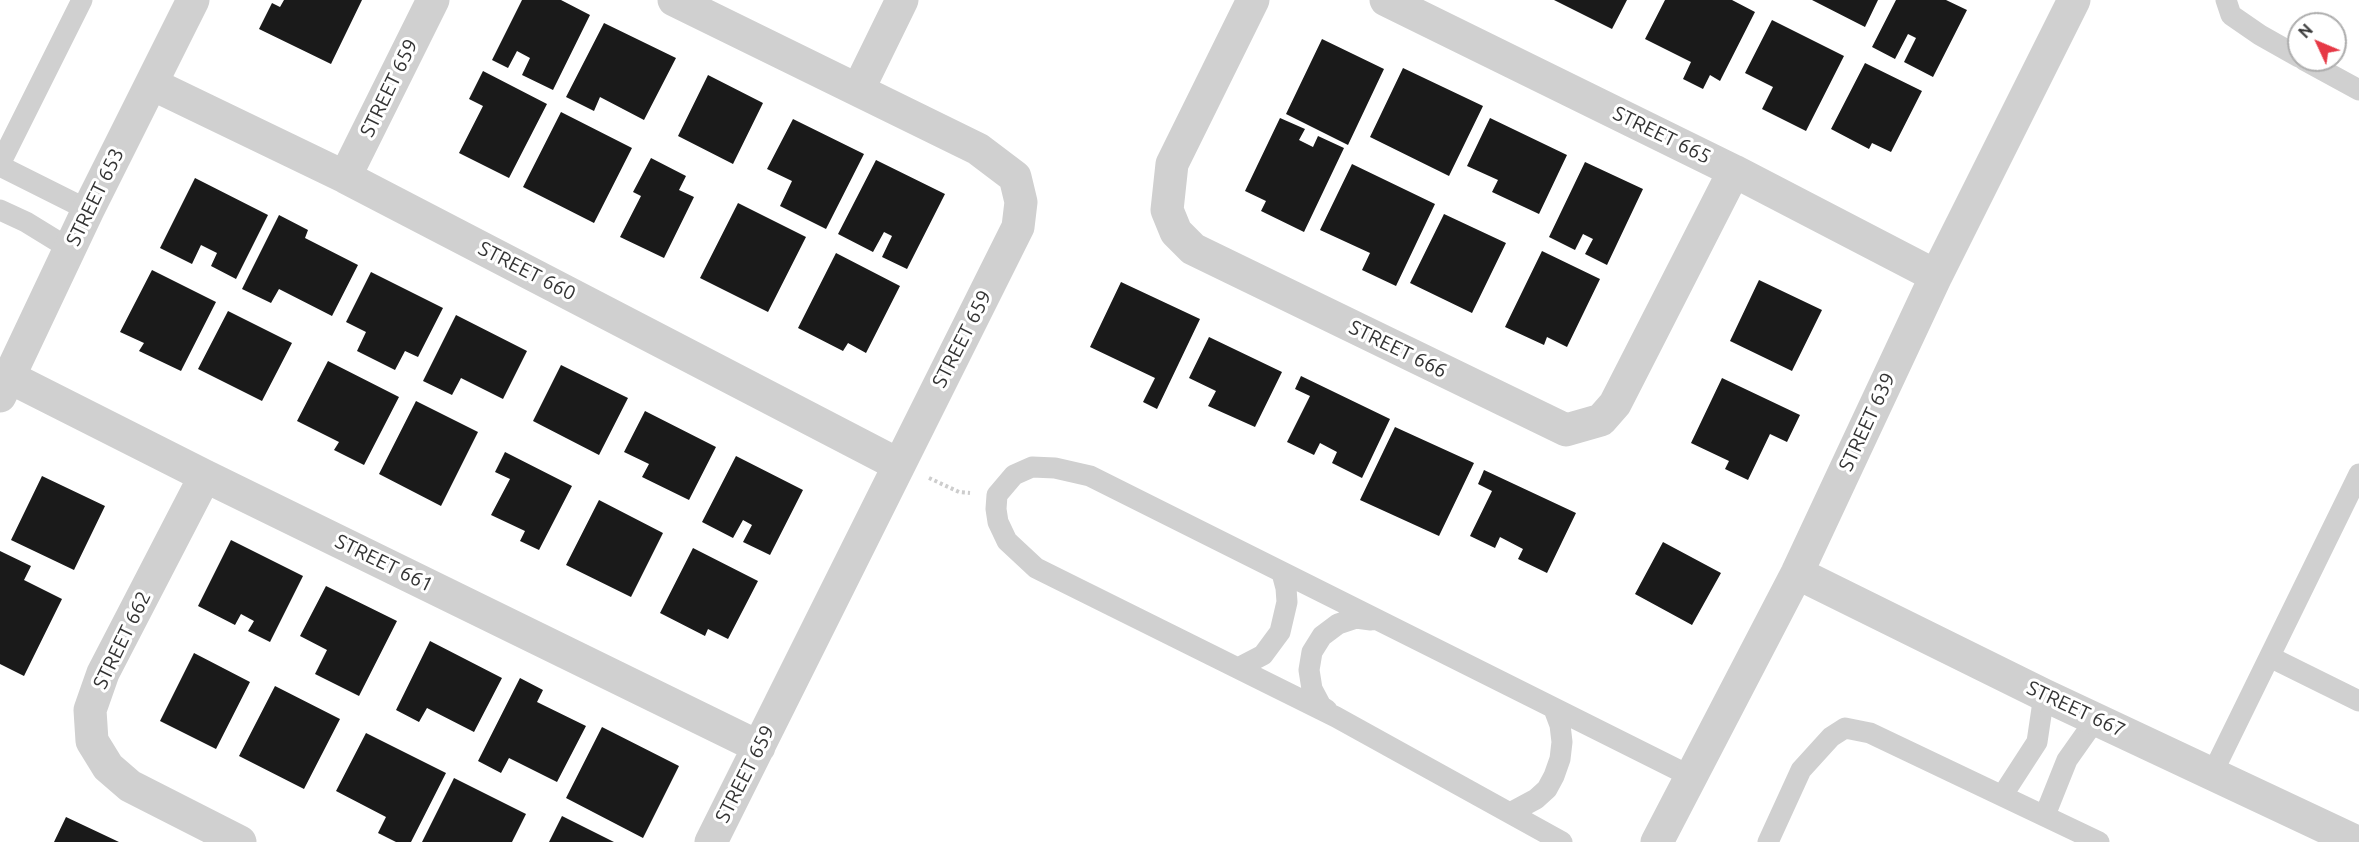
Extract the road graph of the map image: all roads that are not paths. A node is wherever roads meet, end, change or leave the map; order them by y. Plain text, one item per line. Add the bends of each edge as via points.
1 (82, 0) edge
2 (193, 0) edge
3 (433, 0) edge
4 (674, 0) edge
5 (902, 0) edge
6 (1253, 0) edge
7 (1386, 0) edge
8 (2074, 0) edge
9 (2226, 0) edge
10 (2287, 50) edge
11 (2326, 72) edge
12 (152, 84) junction
13 (858, 90) junction
14 (2359, 90) edge
15 (0, 165) edge
16 (1734, 171) junction
17 (345, 177) junction
18 (0, 210) edge
19 (88, 210) junction
20 (70, 249) junction
21 (1936, 276) junction
22 (5, 386) edge
23 (899, 465) junction
24 (2359, 474) edge
25 (205, 476) junction
26 (1282, 573) junction
27 (1797, 573) junction
28 (1375, 620) junction
29 (2270, 657) junction
30 (1238, 668) junction
31 (2044, 695) junction
32 (2359, 701) edge
33 (1554, 709) junction
34 (1336, 717) junction
35 (2096, 719) junction
36 (759, 747) junction
37 (2212, 774) junction
38 (1690, 776) junction
39 (2002, 796) junction
40 (1510, 813) junction
41 (2045, 815) junction
42 (240, 842) edge
43 (711, 842) edge
44 (1563, 842) edge
45 (1657, 842) edge
46 (1768, 842) edge
47 (2099, 842) edge
48 (2357, 842) edge

1 - 15 lane
2 - 12 street, STREET 653
3 - 17 street, STREET 659
4 - 13 street, STREET 659
5 - 13 street
6 - 16 street, STREET 666 via 1172,164 1167,210 1176,232 1194,249 1566,430 1601,420 1616,404
7 - 16 street, STREET 665
8 - 21 street, STREET 639
9 - 10 lane via 2231,15
11 - 14 lane
12 - 17 street, STREET 660
12 - 19 street, STREET 653
13 - 23 street, STREET 659 via 978,149 1015,177 1021,202 1018,227
15 - 19 lane
16 - 21 street, STREET 665
17 - 23 street, STREET 660
18 - 20 lane
19 - 20 street, STREET 653
20 - 22 street, STREET 653
21 - 27 street, STREET 639
22 - 25 street, STREET 661
23 - 36 street, STREET 659
24 - 29 lane
25 - 36 street, STREET 661
25 - 42 street, STREET 662 via 103,673 90,710 92,741 108,767 130,786
26 - 28 lane
26 - 30 lane via 1287,602 1280,632 1263,655
26 - 30 lane via 1090,476 1032,467 1014,475 997,495 996,508 1006,541 1036,568
27 - 31 street, STREET 667
27 - 38 street, STREET 639
28 - 33 lane
28 - 34 lane via 1356,618 1338,624 1322,636 1312,652 1312,689 1321,706
29 - 32 lane
29 - 37 lane
30 - 34 lane
31 - 35 street, STREET 667
31 - 39 lane via 2037,742
33 - 38 lane
33 - 40 lane via 1562,742 1554,776 1536,799
34 - 40 lane
35 - 37 street, STREET 667
35 - 41 lane via 2067,760
36 - 43 street, STREET 659
37 - 48 street, STREET 667
38 - 45 street, STREET 639
39 - 41 lane
39 - 46 lane via 1870,733 1845,728 1831,737 1802,770
40 - 44 lane
41 - 47 lane

